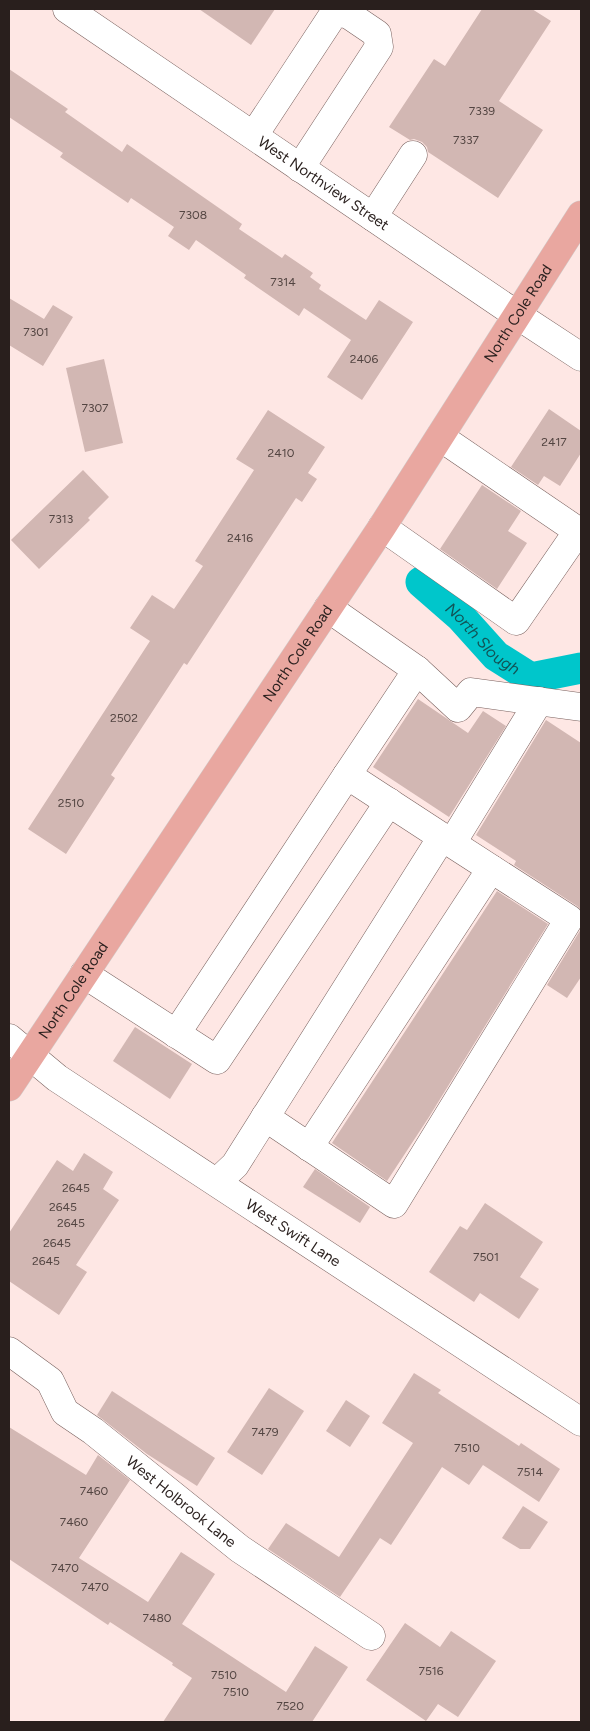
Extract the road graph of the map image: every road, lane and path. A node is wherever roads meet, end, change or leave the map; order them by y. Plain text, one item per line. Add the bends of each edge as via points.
1 (68, 9) edge
2 (254, 135) junction
3 (413, 155) dead end
4 (300, 168) junction
5 (581, 215) edge
6 (373, 217) junction
7 (517, 315) junction
8 (581, 357) edge
9 (440, 437) junction
10 (382, 527) junction
11 (580, 532) edge
12 (328, 608) junction
13 (417, 670) junction
14 (539, 702) junction
15 (581, 707) edge
16 (347, 775) junction
17 (389, 802) junction
18 (447, 840) junction
19 (491, 869) junction
20 (575, 910) edge
21 (84, 974) junction
22 (176, 1034) junction
23 (9, 1038) edge
24 (30, 1055) junction
25 (9, 1087) edge
26 (265, 1117) junction
27 (309, 1147) junction
28 (217, 1182) junction
29 (9, 1351) edge
30 (581, 1422) edge
31 (371, 1636) dead end

1 - 2 street, West Northview Street
2 - 4 street, West Northview Street
2 - 4 street via 332,15 346,13 377,34 379,47
3 - 6 street
4 - 6 street, West Northview Street
5 - 7 main road, North Cole Road
6 - 7 street, West Northview Street
7 - 8 street, West Northview Street
7 - 9 main road, North Cole Road
9 - 10 main road, North Cole Road
9 - 11 street
10 - 11 street via 516,621
10 - 12 main road, North Cole Road
12 - 13 street
12 - 21 main road, North Cole Road
13 - 14 street via 458,708 471,692
13 - 16 street
14 - 15 street
14 - 18 street
16 - 17 street
16 - 22 street
17 - 18 street
17 - 22 street via 217,1060
18 - 19 street
18 - 26 street
19 - 20 street
19 - 27 street
20 - 27 street via 394,1204
21 - 22 street
21 - 24 main road, North Cole Road
23 - 24 street, West Swift Lane
24 - 25 main road, North Cole Road
24 - 28 street, West Swift Lane via 58,1078
26 - 27 street
26 - 28 street via 235,1165
28 - 30 street, West Swift Lane
29 - 31 street, West Holbrook Lane via 50,1381 65,1412 240,1549

